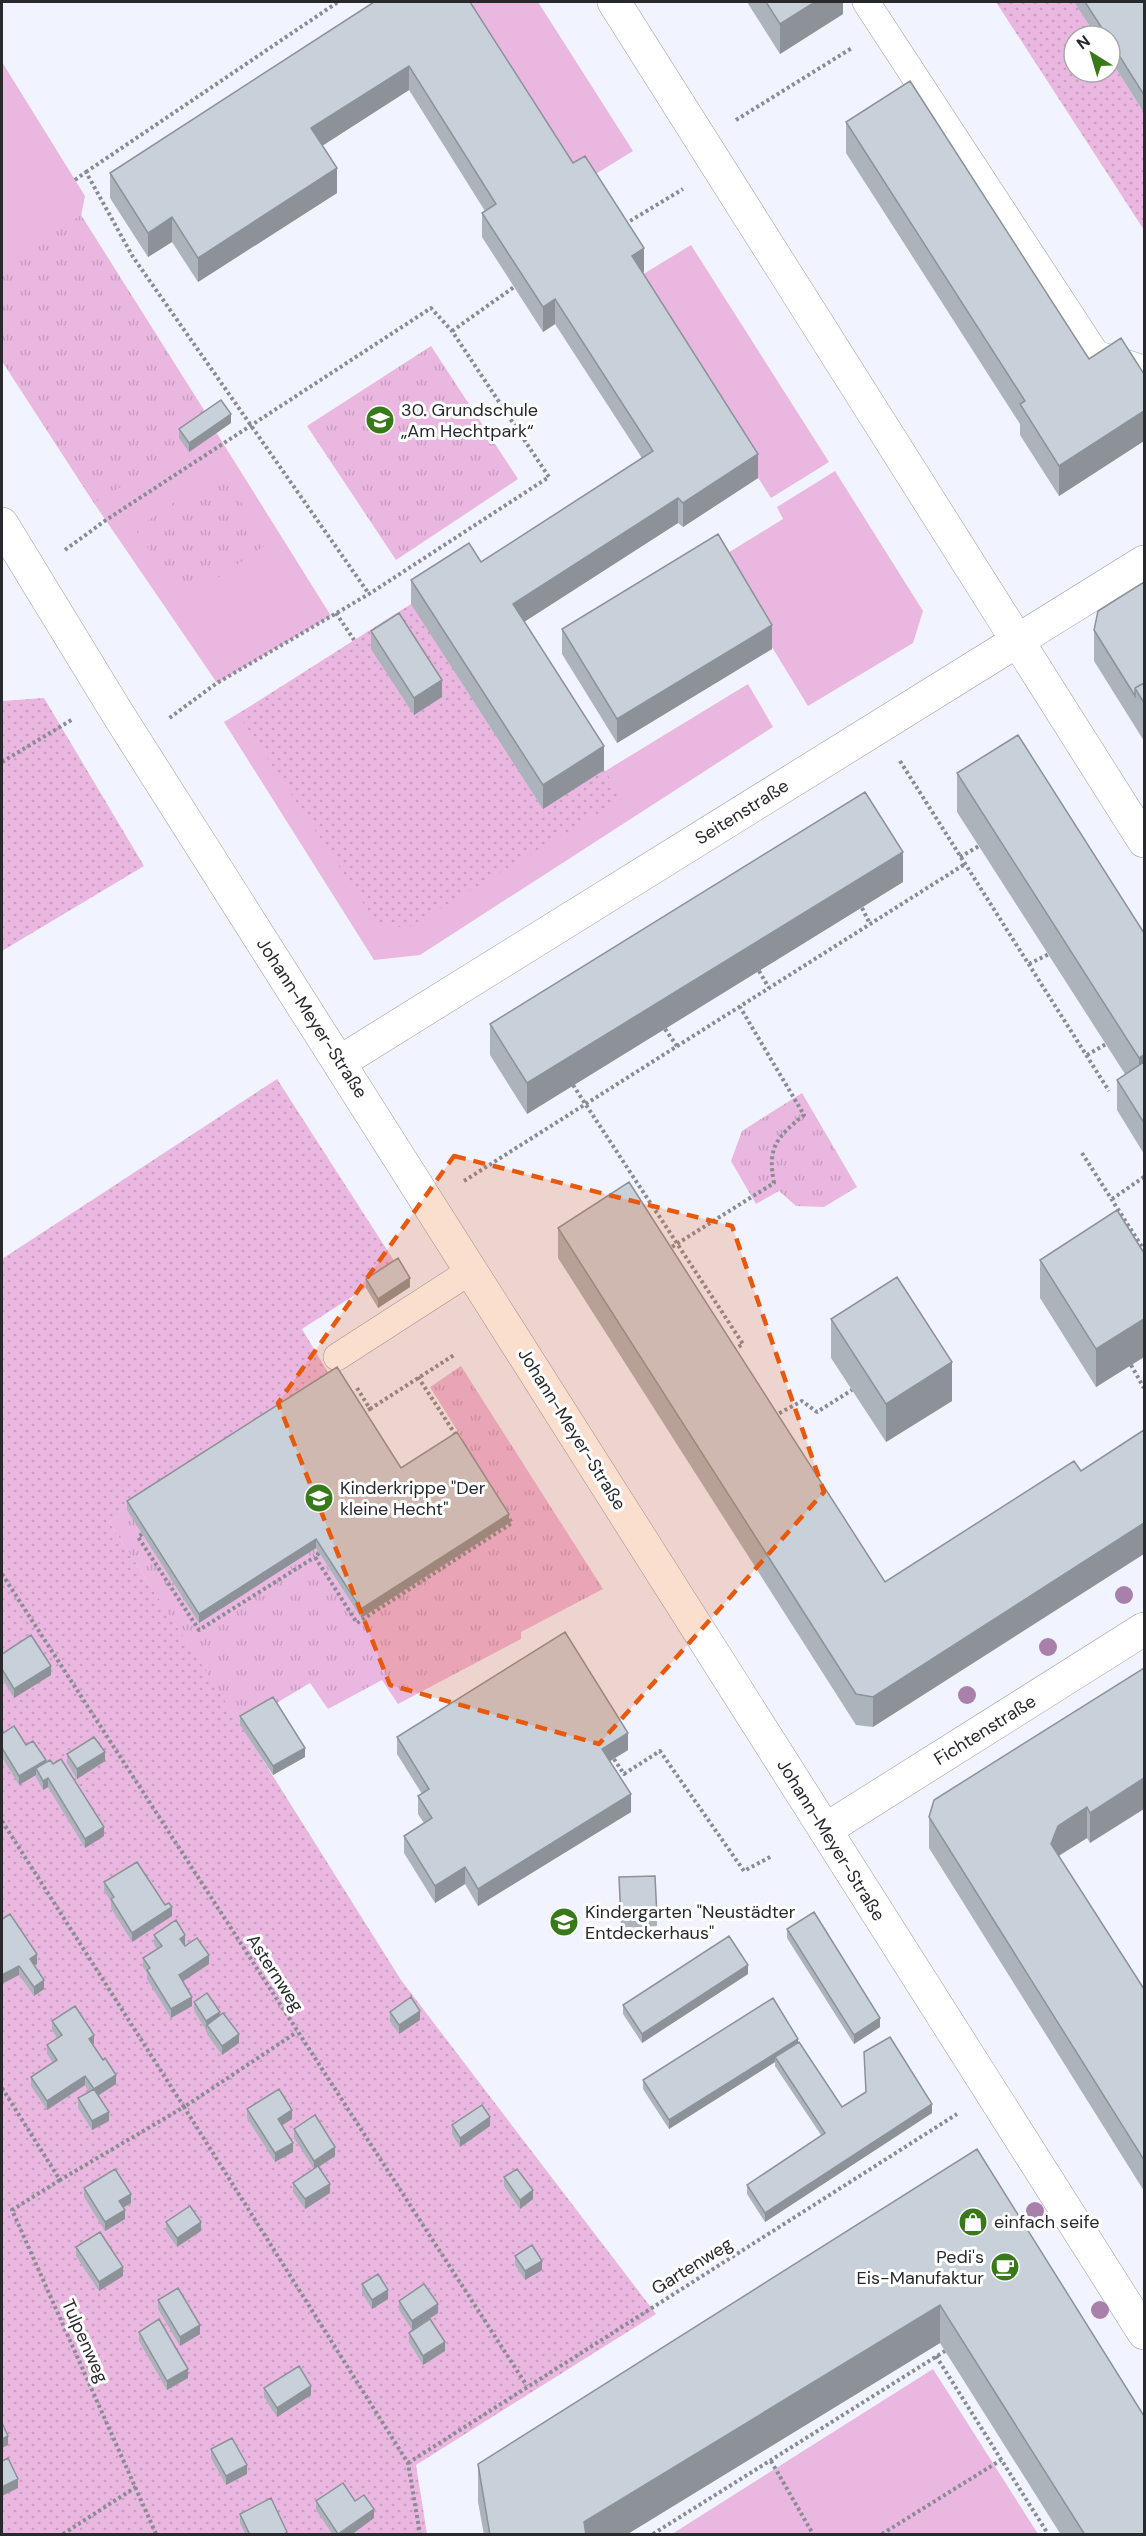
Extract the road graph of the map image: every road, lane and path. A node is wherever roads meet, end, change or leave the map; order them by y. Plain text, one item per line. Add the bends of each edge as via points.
1 (338, 2) edge
2 (614, 2) edge
3 (866, 2) edge
4 (883, 28) junction
5 (703, 141) junction
6 (86, 172) junction
7 (75, 180) dead end
8 (690, 185) dead end
9 (617, 229) edge
10 (514, 287) edge
11 (452, 330) junction
12 (1144, 369) edge
13 (251, 426) junction
14 (2, 524) edge
15 (1144, 562) edge
16 (32, 574) junction
17 (369, 594) junction
18 (336, 613) junction
19 (354, 640) dead end
20 (1019, 640) junction
21 (108, 698) junction
22 (879, 727) junction
23 (136, 742) junction
24 (2, 762) edge
25 (1144, 841) edge
26 (979, 846) edge
27 (960, 857) junction
28 (965, 864) junction
29 (862, 908) edge
30 (870, 924) junction
31 (1049, 954) edge
32 (1029, 964) junction
33 (759, 971) edge
34 (769, 988) junction
35 (740, 1007) junction
36 (664, 1029) edge
37 (1106, 1044) edge
38 (677, 1046) junction
39 (1086, 1055) junction
40 (340, 1062) junction
41 (573, 1085) edge
42 (1109, 1091) dead end
43 (586, 1105) junction
44 (1082, 1152) dead end
45 (1144, 1177) edge
46 (1112, 1199) junction
47 (430, 1203) junction
48 (678, 1243) junction
49 (1144, 1250) edge
50 (664, 1252) edge
51 (472, 1270) junction
52 (729, 1353) edge
53 (454, 1355) dead end
54 (337, 1357) dead end
55 (1131, 1365) edge
56 (418, 1377) junction
57 (1144, 1388) edge
58 (852, 1390) edge
59 (370, 1409) dead end
60 (772, 1416) edge
61 (462, 1445) edge
62 (500, 1504) edge
63 (142, 1534) edge
64 (319, 1553) edge
65 (315, 1557) junction
66 (2, 1574) edge
67 (1144, 1629) edge
68 (614, 1759) edge
69 (2, 1821) edge
70 (825, 1830) junction
71 (772, 1856) dead end
72 (297, 2032) junction
73 (2, 2088) edge
74 (992, 2093) junction
75 (184, 2107) junction
76 (60, 2180) junction
77 (1144, 2332) edge
78 (945, 2351) edge
79 (936, 2356) junction
80 (527, 2386) junction
81 (1001, 2460) junction
82 (771, 2461) junction
83 (408, 2463) junction
84 (136, 2487) junction
85 (63, 2535) edge
86 (156, 2535) edge
87 (420, 2535) edge
88 (653, 2535) edge
89 (813, 2535) edge
90 (882, 2535) edge
91 (1048, 2535) edge

1 - 6 path
2 - 5 street
3 - 4 lane
4 - 5 path
4 - 12 lane via 1096,354
5 - 20 street
6 - 7 path
6 - 13 path via 133,257
8 - 9 path
10 - 11 path
11 - 13 path via 431,308
11 - 17 path via 549,477
13 - 16 path via 106,520
13 - 17 path
14 - 16 street, Johann-Meyer-Straße
15 - 20 street, Seitenstraße
16 - 21 street, Johann-Meyer-Straße
17 - 18 path
18 - 19 path
18 - 23 path via 217,682
20 - 22 street, Seitenstraße
20 - 25 street
21 - 23 street, Johann-Meyer-Straße
21 - 24 path
22 - 27 path
22 - 40 street, Seitenstraße
23 - 40 street, Johann-Meyer-Straße
26 - 27 path
27 - 28 path
28 - 30 path
28 - 32 path
29 - 30 path
30 - 34 path
31 - 32 path
32 - 39 path
33 - 34 path
34 - 35 path
35 - 38 path
35 - 48 path via 804,1115 776,1143 770,1162 774,1183
36 - 38 path
37 - 39 path
38 - 43 path
39 - 42 path
40 - 47 street, Johann-Meyer-Straße
41 - 43 path
43 - 47 path
43 - 48 path
44 - 46 path
45 - 46 path
46 - 49 path
47 - 51 street, Johann-Meyer-Straße
48 - 50 path
48 - 52 path via 743,1344
51 - 54 lane
51 - 70 street, Johann-Meyer-Straße
53 - 56 path
55 - 57 path
56 - 59 path
56 - 61 path
58 - 60 path via 817,1412 802,1401
62 - 65 path via 512,1523 357,1623
63 - 65 path via 138,1536 199,1630
64 - 65 path
66 - 72 path, Asternweg
67 - 70 street, Fichtenstraße
68 - 71 path via 624,1774 660,1751 744,1871
69 - 75 path
70 - 74 street, Johann-Meyer-Straße
72 - 75 path
72 - 80 path, Asternweg
73 - 76 path
74 - 77 street, Johann-Meyer-Straße
74 - 80 path, Gartenweg
75 - 76 path
75 - 83 path
76 - 84 path, Tulpenweg via 12,2210
78 - 79 path
79 - 81 path
79 - 82 path
80 - 83 path, Gartenweg
81 - 90 path
81 - 91 path
82 - 88 path
82 - 89 path
83 - 87 path
84 - 85 path
84 - 86 path, Tulpenweg

